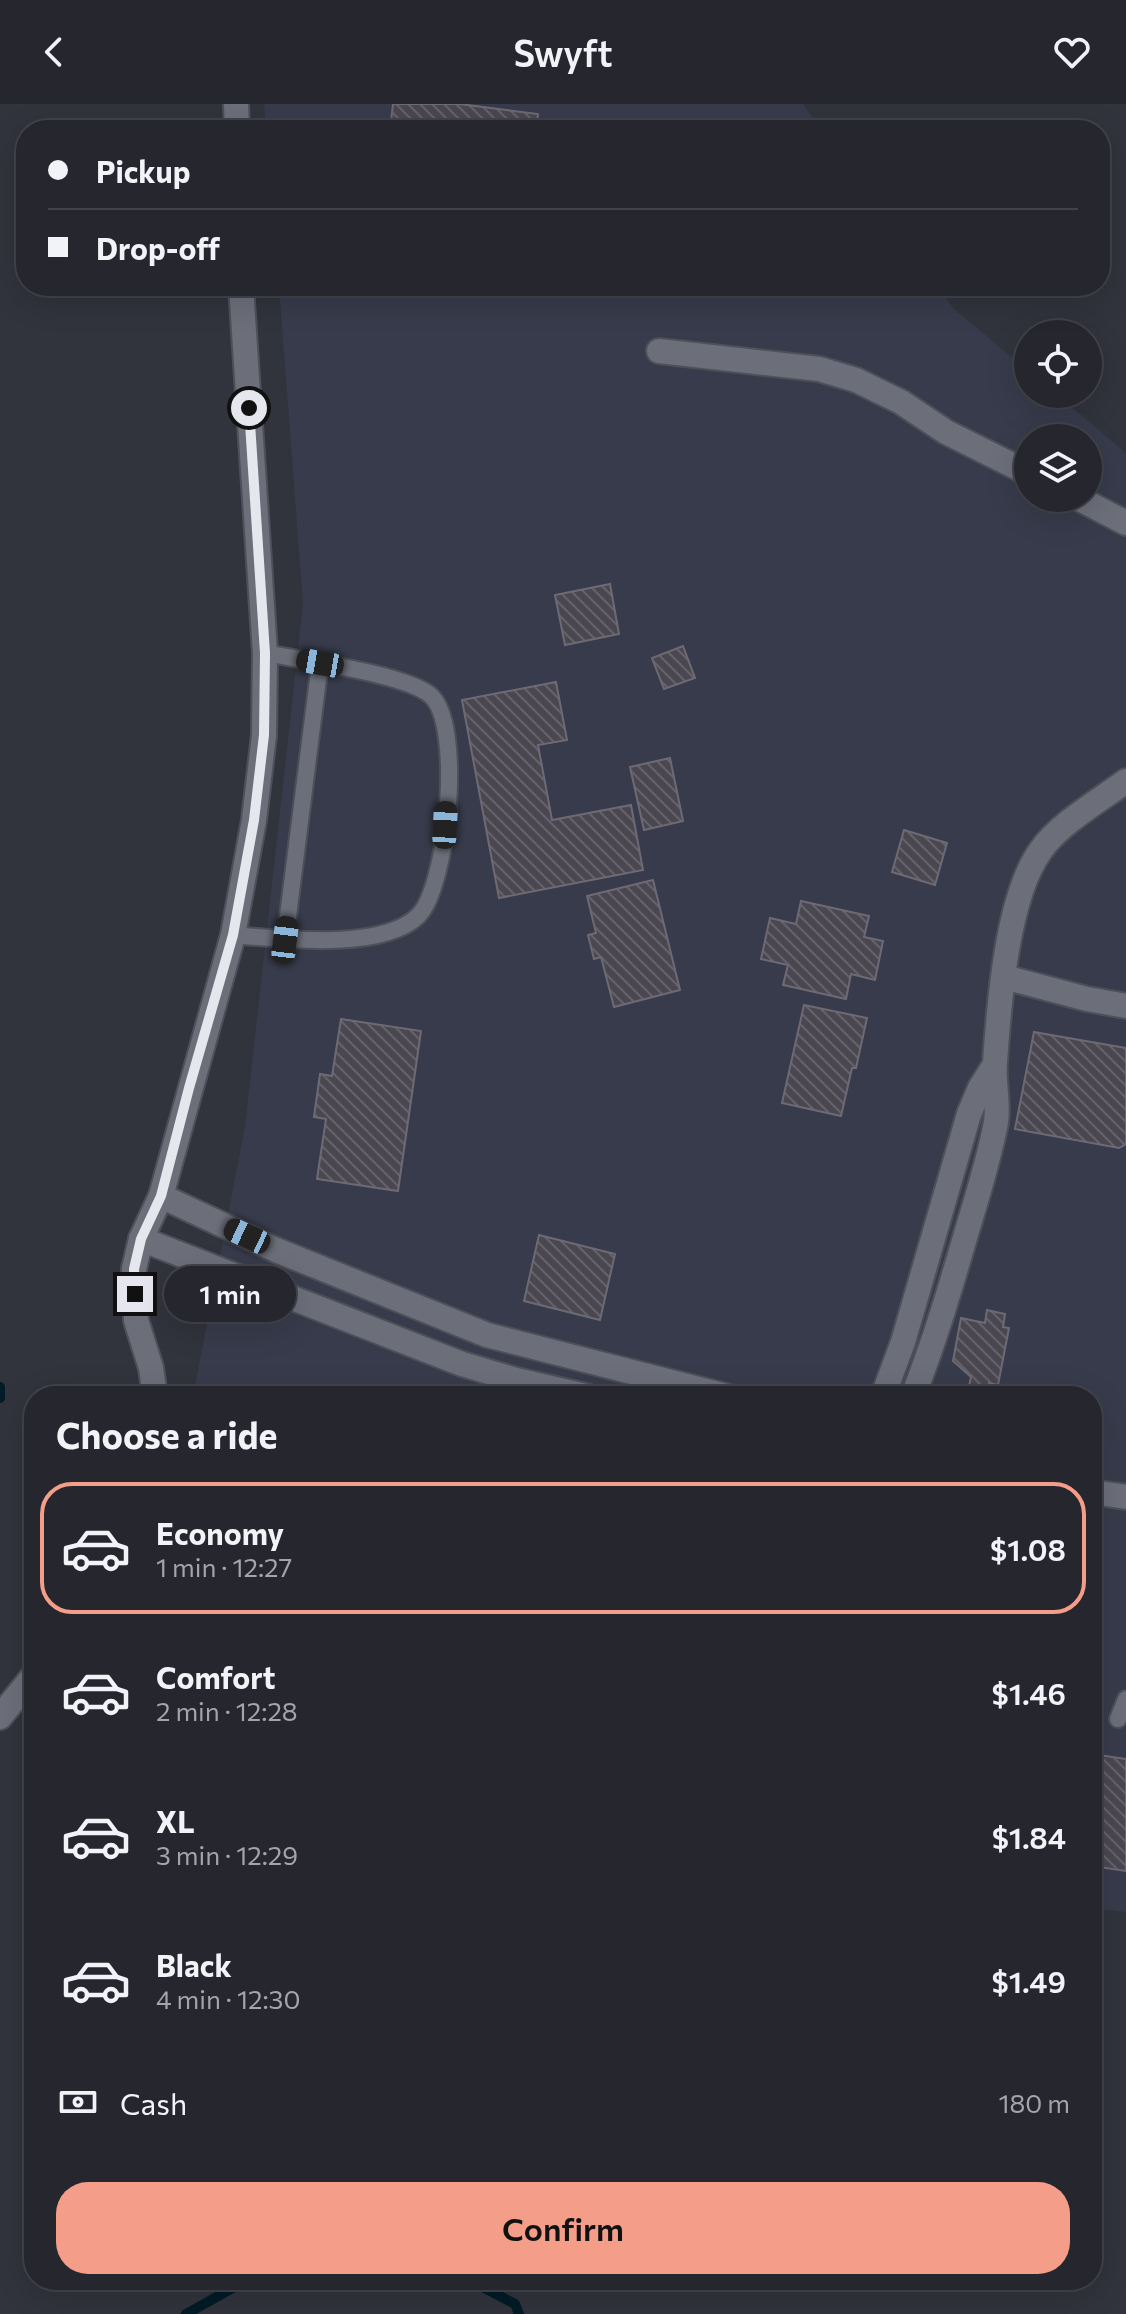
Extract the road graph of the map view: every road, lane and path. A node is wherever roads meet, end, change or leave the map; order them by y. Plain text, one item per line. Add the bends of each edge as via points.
1 (242, 296) edge
2 (659, 351) dead end
3 (1014, 466) edge
4 (1102, 510) edge
5 (1126, 523) edge
6 (265, 653) junction
7 (320, 663) junction
8 (1126, 781) edge
9 (233, 935) junction
10 (285, 940) junction
11 (1004, 977) junction
12 (1126, 1006) edge
13 (994, 1066) junction
14 (161, 1196) junction
15 (141, 1239) junction
16 (154, 1386) edge
17 (542, 1386) edge
18 (687, 1386) edge
19 (886, 1386) edge
20 (917, 1386) edge
21 (1102, 1493) edge
22 (1126, 1497) edge
23 (24, 1687) edge
24 (1126, 1699) edge
25 (0, 1717) edge
26 (1118, 1719) dead end

1 - 6 street
2 - 3 street via 819,369 856,380
4 - 5 street
6 - 7 lane
6 - 9 street via 264,735
7 - 10 lane
7 - 10 lane via 405,682 431,695 445,716 449,746 444,851 435,886 418,916 392,931 362,938
8 - 11 street via 1041,849 1022,886
9 - 10 lane
9 - 14 street
11 - 12 street
11 - 13 street
13 - 19 street via 969,1114
13 - 20 street via 997,1104 990,1154
14 - 15 street
14 - 18 street via 276,1250 487,1335
15 - 16 street via 134,1269 136,1320
15 - 17 street via 462,1364
21 - 22 street
23 - 25 street
24 - 26 lane

